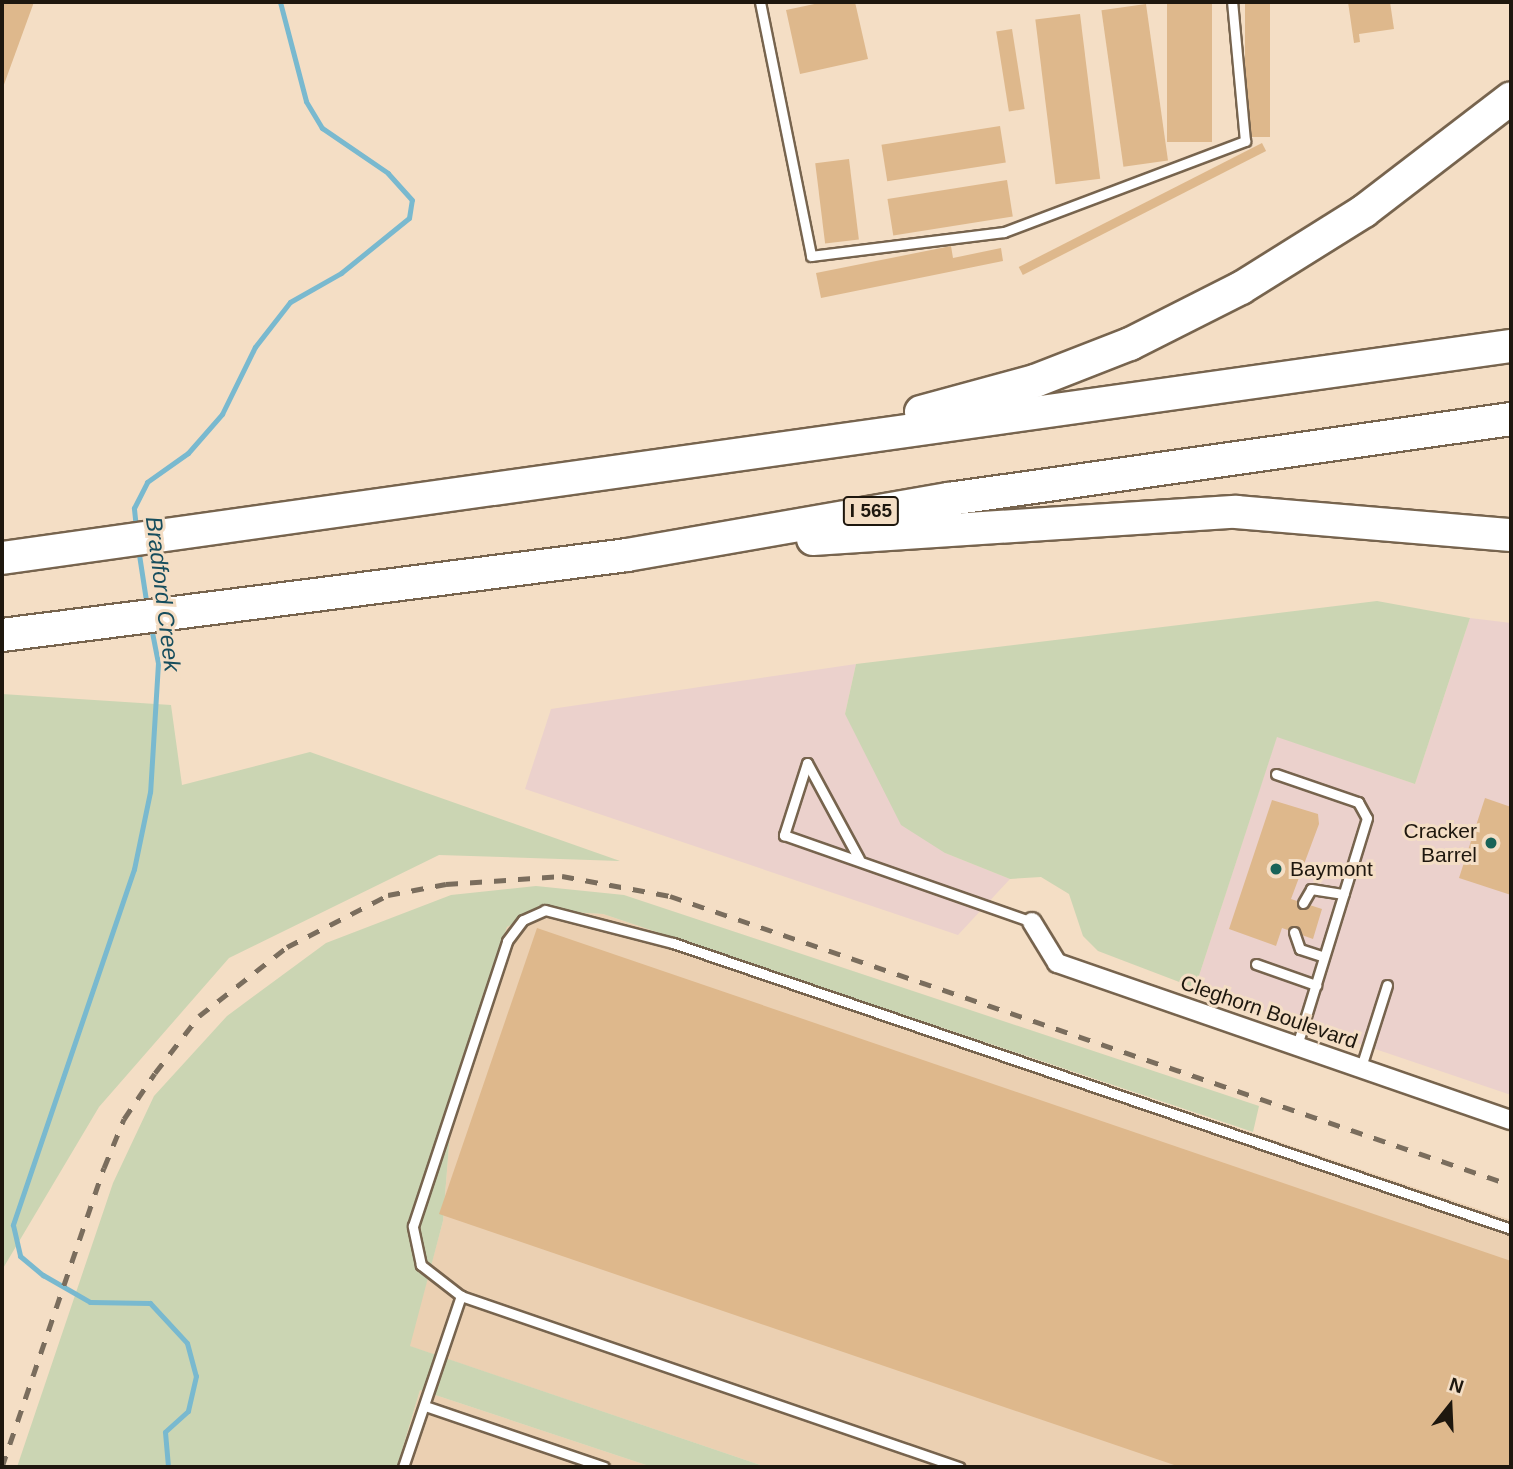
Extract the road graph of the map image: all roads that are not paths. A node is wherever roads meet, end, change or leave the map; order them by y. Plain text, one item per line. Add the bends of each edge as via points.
1 (760, 2) edge
2 (1232, 2) edge
3 (1511, 97) edge
4 (1511, 346) edge
5 (1511, 419) edge
6 (804, 443) junction
7 (1511, 534) edge
8 (627, 555) junction
9 (12, 556) edge
10 (2, 635) edge
11 (1276, 774) dead end
12 (859, 859) junction
13 (1344, 894) junction
14 (1303, 903) dead end
15 (1032, 922) joint
16 (1294, 932) dead end
17 (1324, 957) junction
18 (1256, 964) dead end
19 (1316, 985) junction
20 (1387, 985) dead end
21 (1297, 1046) junction
22 (1361, 1068) junction
23 (1511, 1120) edge
24 (1511, 1229) edge
25 (461, 1296) junction
26 (425, 1406) junction
27 (403, 1467) edge
28 (604, 1467) edge
29 (960, 1467) edge

1 - 2 lane via 811,256 1004,232 1245,141
3 - 6 highway via 1364,211 1241,288 1130,344 1035,381
4 - 6 highway
5 - 8 highway, I 565 via 949,499
6 - 9 highway
7 - 8 highway via 1236,512
8 - 10 highway, I 565 via 231,601
11 - 13 lane via 1358,802 1367,818
12 - 12 lane via 833,811 807,763 784,835
12 - 15 lane
13 - 14 lane via 1311,889
13 - 17 lane
15 - 21 street, Cleghorn Boulevard via 1057,963
16 - 17 lane via 1300,949
17 - 19 lane
18 - 19 lane
19 - 21 lane
20 - 22 lane
21 - 22 street, Cleghorn Boulevard
22 - 23 street, Cleghorn Boulevard
24 - 25 lane via 673,943 545,910 523,920 507,941 413,1226 421,1265
25 - 26 lane
25 - 29 lane
26 - 27 lane
26 - 28 lane

